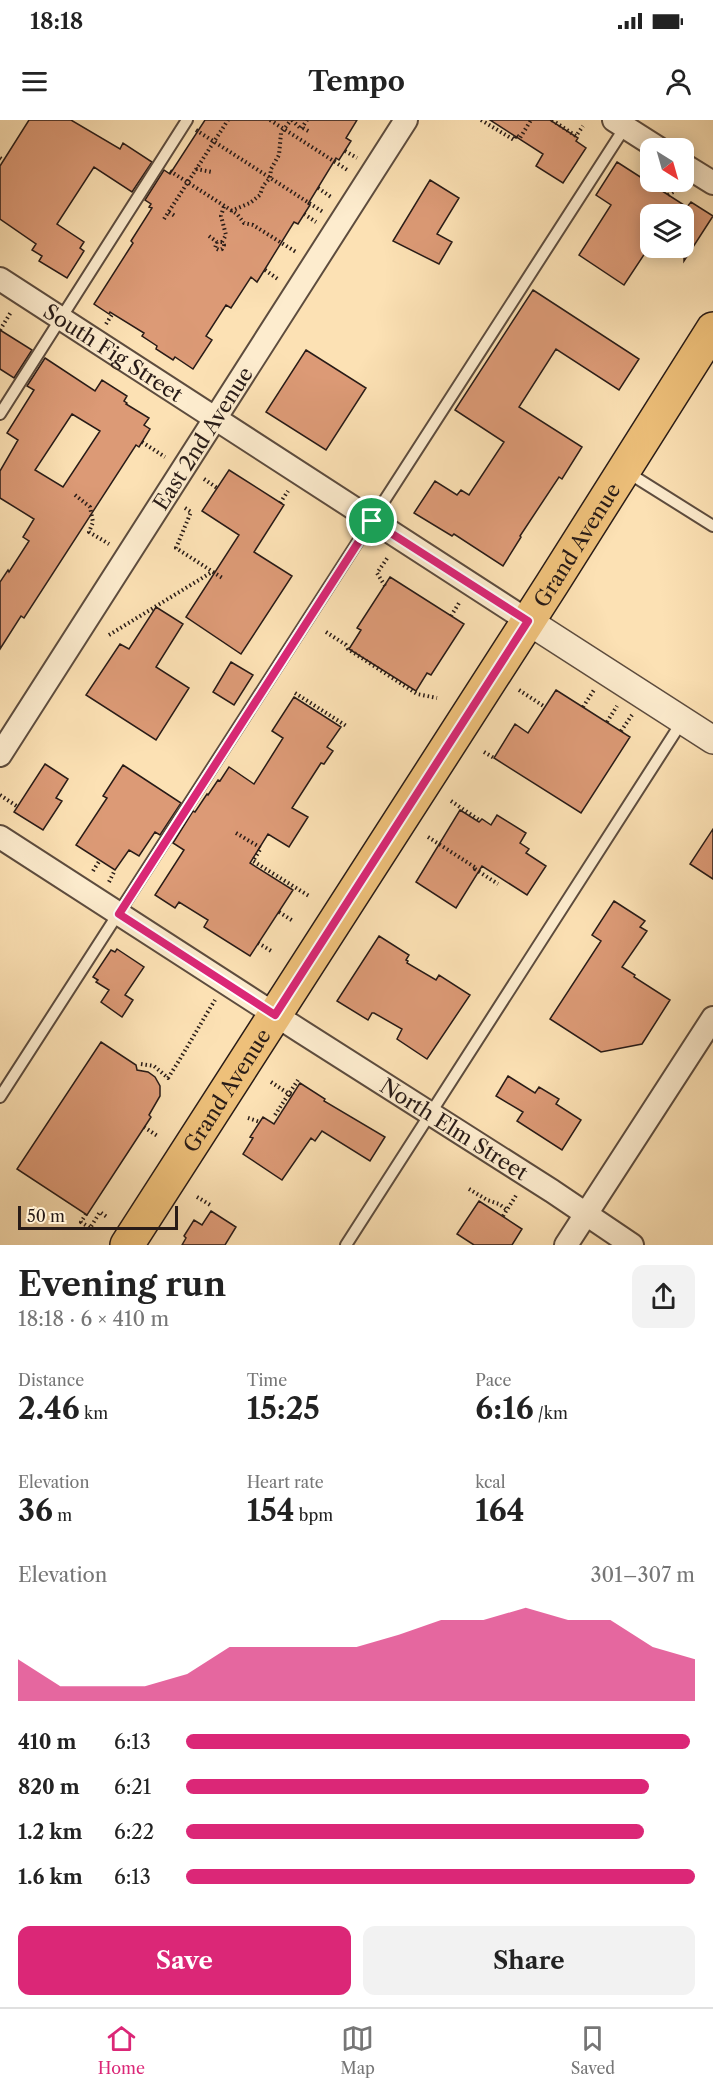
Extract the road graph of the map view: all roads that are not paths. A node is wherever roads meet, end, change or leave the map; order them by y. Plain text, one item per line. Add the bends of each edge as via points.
1 (406, 120) edge
2 (186, 122) edge
3 (623, 122) edge
4 (645, 138) edge
5 (694, 171) edge
6 (713, 183) edge
7 (0, 279) edge
8 (61, 318) junction
9 (713, 329) edge
10 (0, 414) edge
11 (215, 418) junction
12 (624, 470) junction
13 (372, 521) junction
14 (713, 526) edge
15 (528, 621) junction
16 (683, 720) junction
17 (713, 740) edge
18 (0, 755) edge
19 (0, 837) edge
20 (119, 914) junction
21 (275, 1015) junction
22 (713, 1018) edge
23 (0, 1098) edge
24 (430, 1114) junction
25 (586, 1214) junction
26 (128, 1245) edge
27 (346, 1245) edge
28 (566, 1245) edge
29 (632, 1245) edge

1 - 11 street, East 2nd Avenue
2 - 8 lane
3 - 4 street
3 - 13 lane
5 - 6 street
7 - 8 street, South Fig Street
8 - 10 lane
8 - 11 street, South Fig Street
9 - 12 main road, Grand Avenue
11 - 13 street, South Fig Street
11 - 18 street, East 2nd Avenue
12 - 14 lane
12 - 15 main road, Grand Avenue
13 - 15 street, South Fig Street
13 - 20 lane
15 - 16 street
15 - 21 main road, Grand Avenue
16 - 17 street
16 - 24 lane
19 - 20 street, North Elm Street
20 - 21 street, North Elm Street
20 - 23 lane
21 - 24 street, North Elm Street
21 - 26 main road, Grand Avenue
22 - 25 street
24 - 25 street, North Elm Street
24 - 27 lane
25 - 28 street
25 - 29 street, North Elm Street

